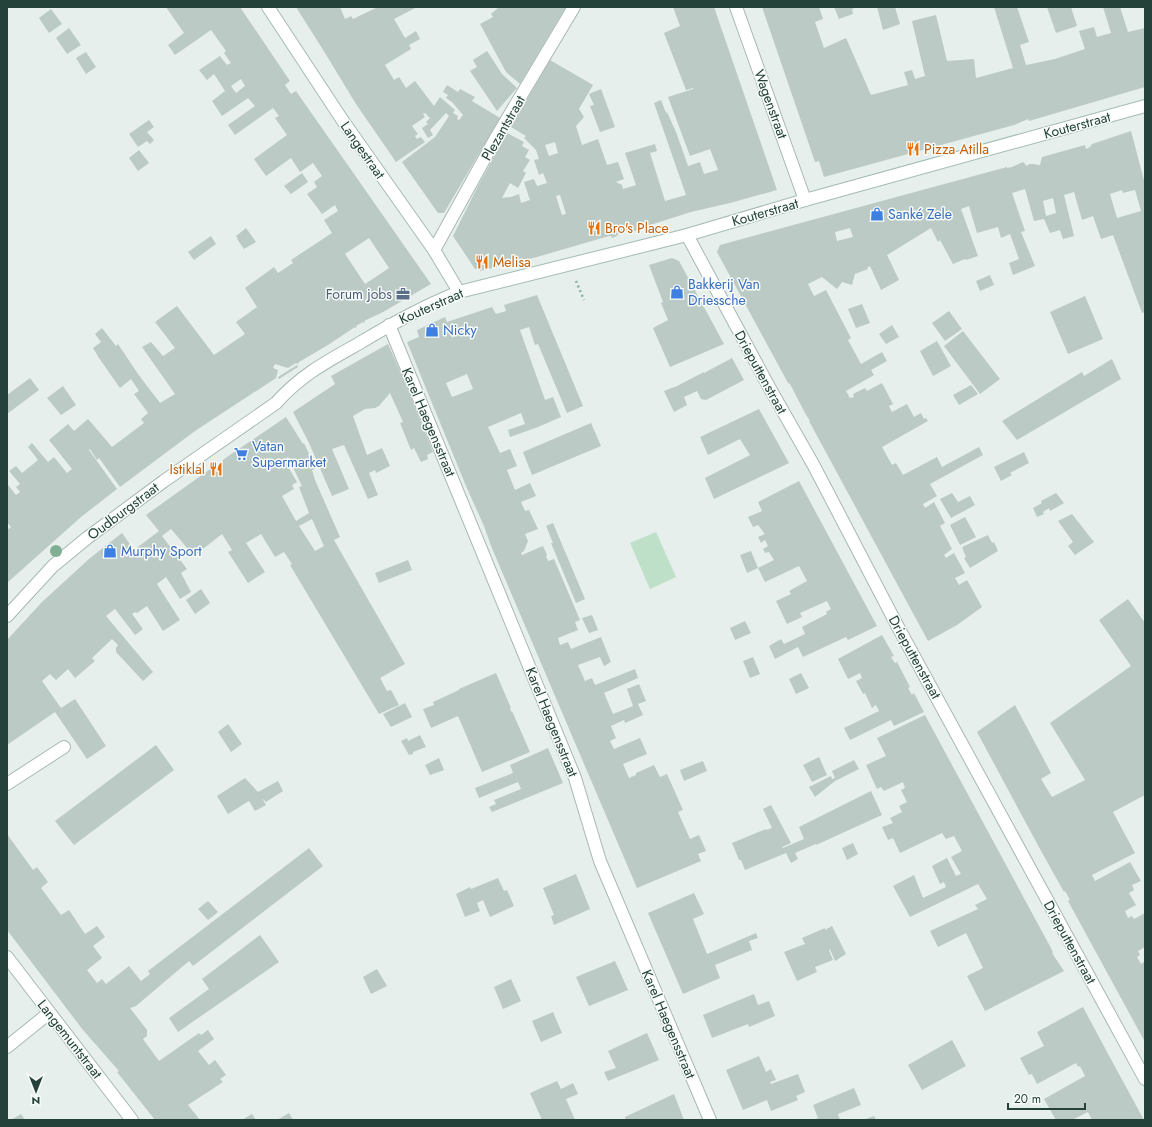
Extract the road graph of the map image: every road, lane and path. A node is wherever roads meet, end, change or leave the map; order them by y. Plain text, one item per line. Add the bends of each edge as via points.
1 (268, 7) edge
2 (574, 7) edge
3 (736, 7) edge
4 (1145, 106) edge
5 (805, 200) junction
6 (687, 235) junction
7 (434, 250) junction
8 (459, 292) junction
9 (389, 326) junction
10 (7, 616) edge
11 (64, 746) dead end
12 (7, 784) edge
13 (7, 957) edge
14 (49, 1013) junction
15 (7, 1047) edge
16 (1145, 1079) edge
17 (132, 1120) edge
18 (710, 1120) edge

1 - 7 street, Langestraat via 343,121
2 - 7 street, Plezantstraat via 497,136
3 - 5 street, Wagenstraat
4 - 5 street, Kouterstraat
5 - 6 street, Kouterstraat
6 - 8 street, Kouterstraat
6 - 16 street, Drieputtenstraat
7 - 8 street, Langestraat
8 - 9 street, Kouterstraat
9 - 10 street, Oudburgstraat via 310,372 276,403 93,534 54,566
9 - 18 street, Karel Haegensstraat via 575,778 600,861
11 - 12 street
13 - 14 street, Langemuntstraat
14 - 15 street
14 - 17 street, Langemuntstraat

